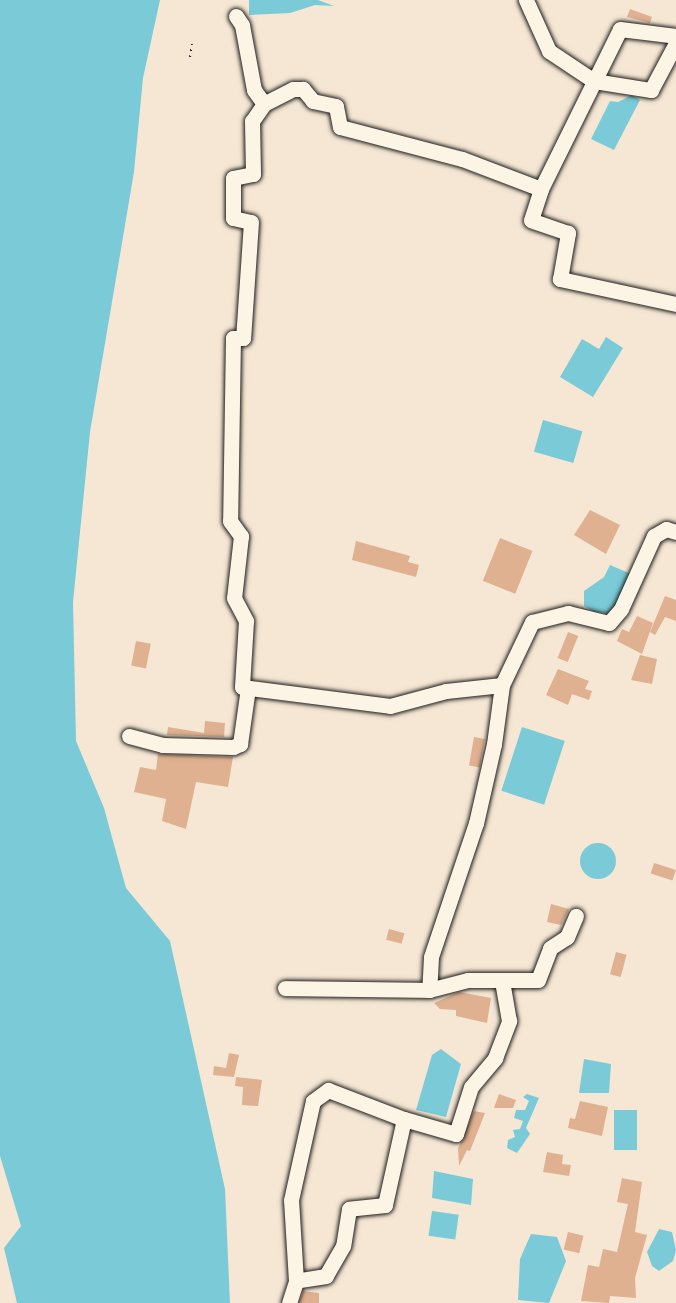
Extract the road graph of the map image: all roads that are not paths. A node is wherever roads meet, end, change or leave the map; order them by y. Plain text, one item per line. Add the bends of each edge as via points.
1 (526, 0) edge
2 (236, 16) dead end
3 (676, 36) edge
4 (676, 43) edge
5 (594, 81) junction
6 (264, 104) junction
7 (541, 189) junction
8 (676, 304) edge
9 (676, 532) edge
10 (502, 685) junction
11 (248, 687) junction
12 (129, 736) dead end
13 (576, 916) dead end
14 (502, 981) junction
15 (285, 988) dead end
16 (429, 990) junction
17 (404, 1119) junction
18 (296, 1281) junction
19 (289, 1303) edge

1 - 5 street via 549,51
2 - 6 street via 242,25 252,83
3 - 5 street via 620,29
4 - 5 street via 651,90
5 - 7 street
6 - 7 street via 293,89 303,89 313,101 336,106 340,127 462,159
6 - 11 street via 252,121 253,174 233,178 233,218 251,222 243,338 233,338 230,521 241,536 234,598 246,621 242,687
7 - 8 street via 531,220 568,233 560,279
9 - 10 street via 666,529 654,536 621,609 609,623 568,613 532,622
10 - 11 street via 446,691 390,706
10 - 16 street via 479,812 431,957
11 - 12 street via 240,744 233,747 163,744
13 - 14 street via 567,937 550,948 538,981
14 - 16 street via 468,981
14 - 17 street via 509,1021 495,1058 471,1087 456,1134
15 - 16 street
17 - 18 street via 385,1205 349,1209 343,1246 326,1276
17 - 18 street via 328,1090 313,1101 291,1200
18 - 19 street

